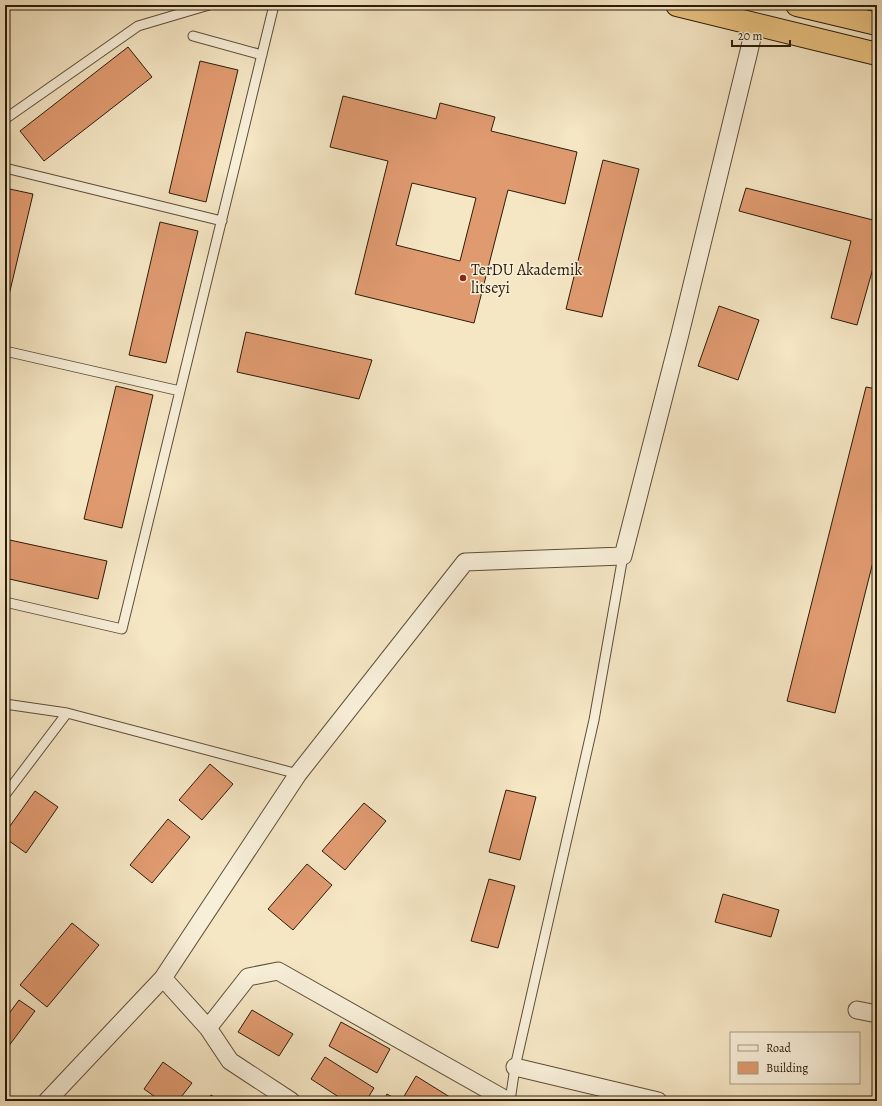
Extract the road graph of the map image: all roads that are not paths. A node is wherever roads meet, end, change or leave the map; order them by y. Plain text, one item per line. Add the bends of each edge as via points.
1 (209, 5) edge
2 (274, 5) edge
3 (677, 5) edge
4 (797, 5) edge
5 (877, 24) edge
6 (754, 25) junction
7 (193, 36) dead end
8 (877, 54) edge
9 (262, 55) junction
10 (5, 119) edge
11 (5, 168) edge
12 (222, 221) junction
13 (5, 351) edge
14 (180, 391) junction
15 (623, 556) junction
16 (5, 602) edge
17 (5, 704) edge
18 (67, 713) junction
19 (298, 774) junction
20 (5, 795) edge
21 (163, 978) junction
22 (857, 1010) dead end
23 (877, 1014) edge
24 (208, 1028) junction
25 (515, 1067) junction
26 (47, 1101) edge
27 (291, 1101) edge
28 (509, 1101) edge
29 (658, 1101) edge

1 - 10 lane via 138,26
2 - 9 lane
3 - 6 highway
4 - 5 highway
6 - 8 highway
6 - 15 street via 684,319
7 - 9 lane
9 - 12 lane
11 - 12 lane
12 - 14 lane
13 - 14 lane
14 - 16 lane via 122,629
15 - 19 street via 466,562
15 - 25 lane via 594,720
17 - 18 lane
18 - 19 lane
18 - 20 lane
19 - 21 street
21 - 24 street
21 - 26 street
22 - 23 street
24 - 27 street via 230,1061
24 - 28 street via 248,977 278,971
25 - 28 lane
25 - 29 street

